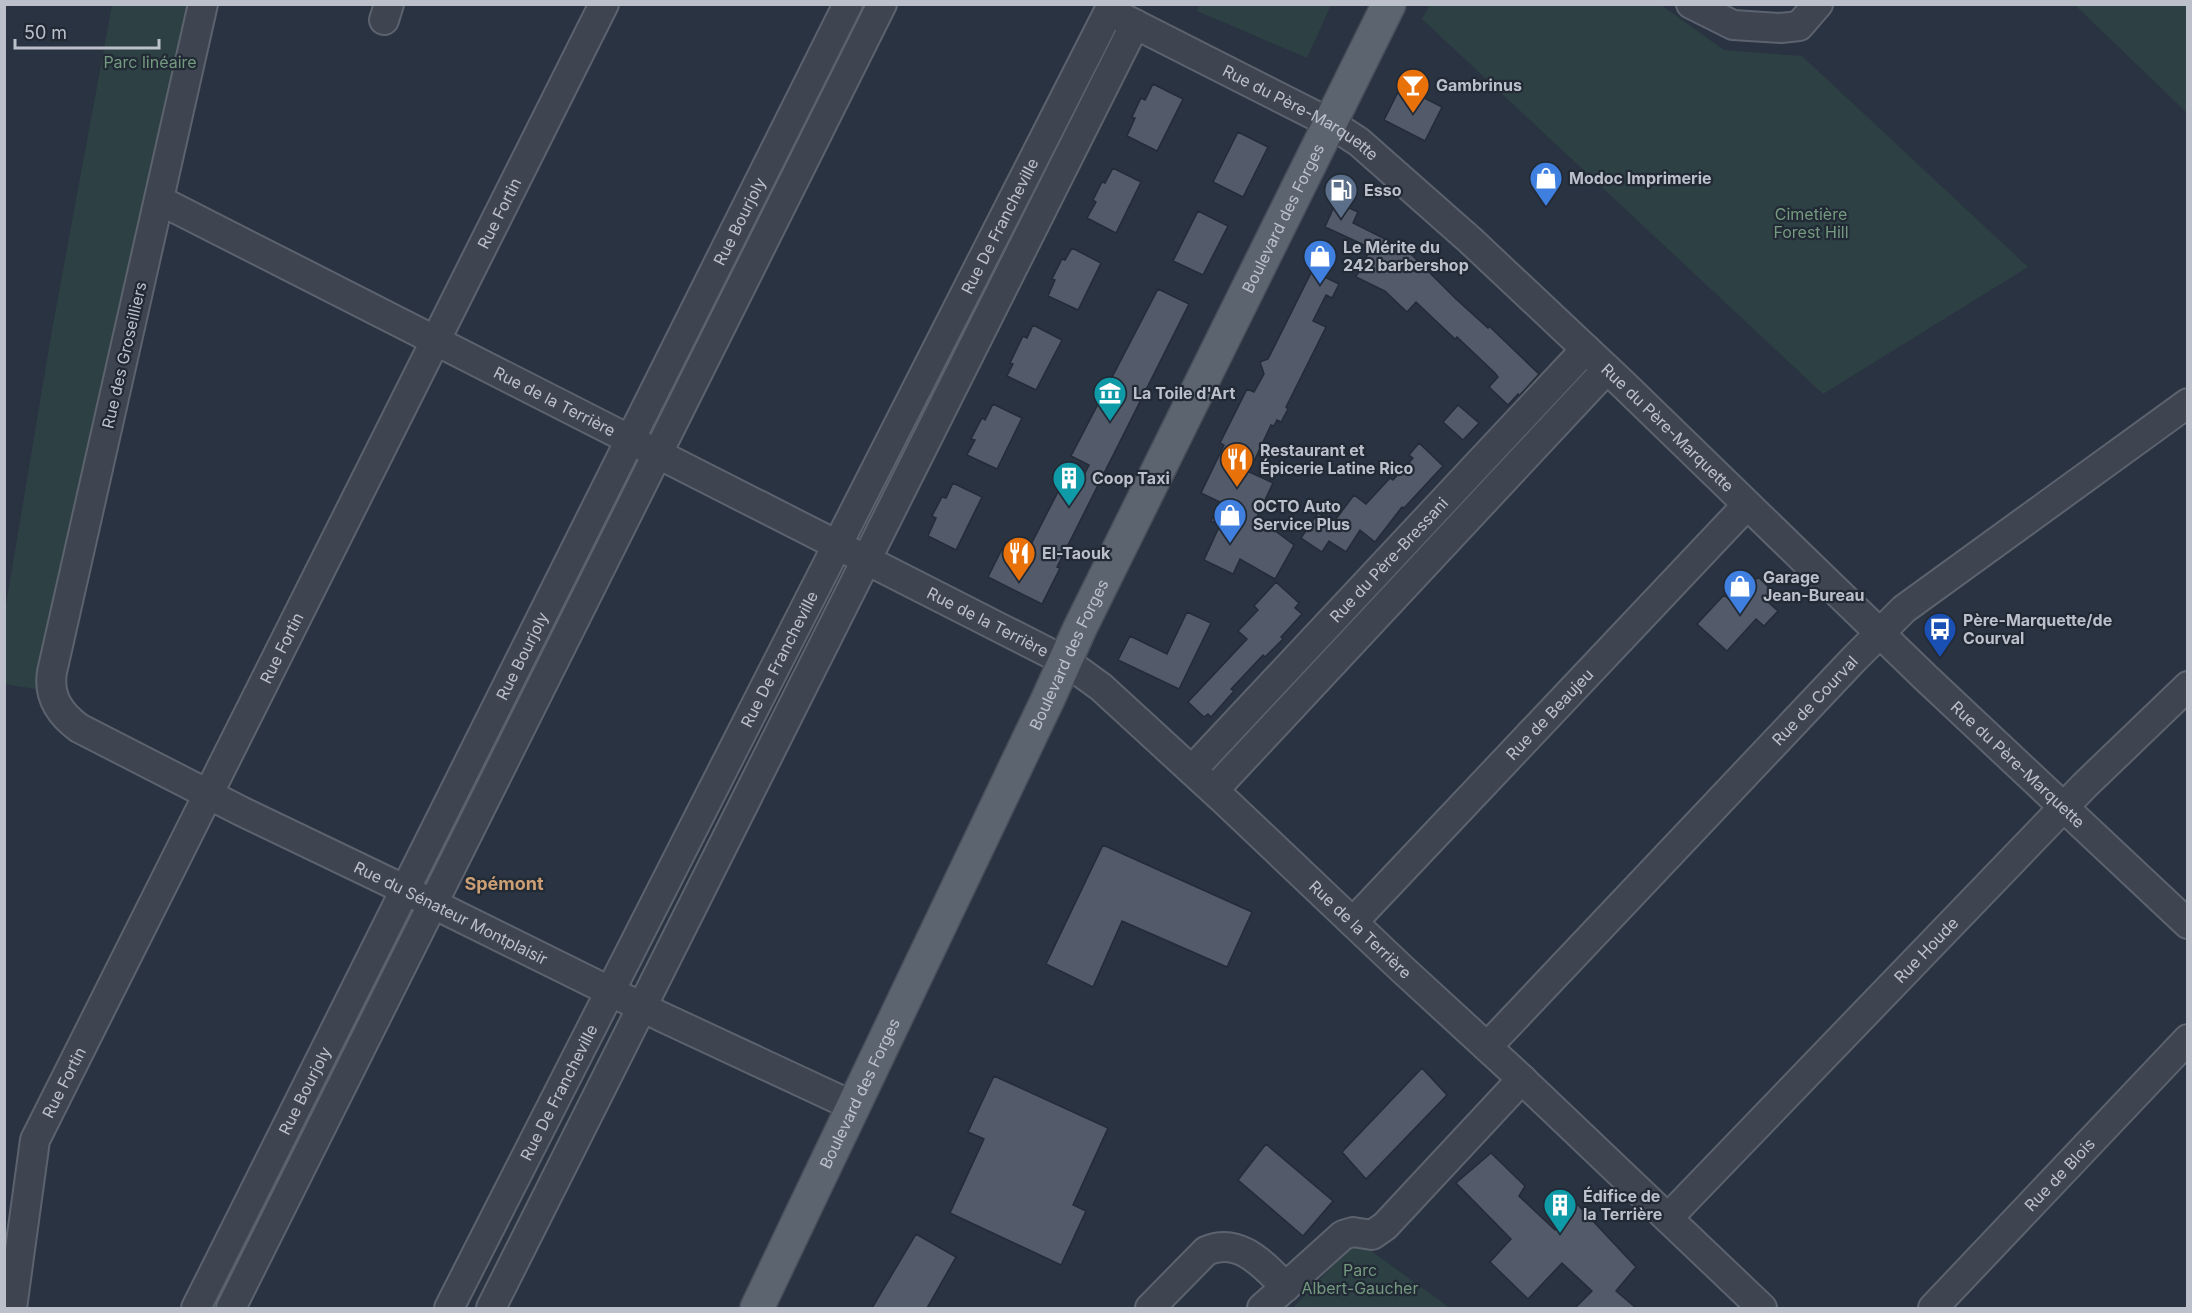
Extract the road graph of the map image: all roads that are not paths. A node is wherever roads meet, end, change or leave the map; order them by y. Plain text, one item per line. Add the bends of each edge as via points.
1 (203, 4) edge
2 (604, 4) edge
3 (849, 4) edge
4 (882, 4) edge
5 (1389, 4) edge
6 (1691, 4) edge
7 (1818, 4) edge
8 (1103, 8) edge
9 (1717, 12) edge
10 (1135, 24) junction
11 (1330, 123) junction
12 (159, 200) junction
13 (436, 341) junction
14 (1586, 349) junction
15 (1607, 369) junction
16 (2187, 403) edge
17 (630, 440) junction
18 (658, 454) junction
19 (1747, 505) junction
20 (837, 545) junction
21 (866, 560) junction
22 (1879, 633) junction
23 (1065, 661) junction
24 (2187, 686) edge
25 (57, 705) joint
26 (1192, 770) junction
27 (1214, 790) junction
28 (208, 795) junction
29 (2063, 807) junction
30 (405, 890) junction
31 (433, 904) junction
32 (1353, 922) junction
33 (2187, 924) edge
34 (610, 991) junction
35 (642, 1007) junction
36 (2187, 1039) edge
37 (1487, 1047) junction
38 (1522, 1079) junction
39 (853, 1106) junction
40 (1668, 1218) junction
41 (1286, 1287) junction
42 (12, 1308) edge
43 (196, 1308) edge
44 (231, 1308) edge
45 (449, 1308) edge
46 (491, 1308) edge
47 (757, 1308) edge
48 (1150, 1308) edge
49 (1262, 1308) edge
50 (1762, 1308) edge
51 (1933, 1308) edge

1 - 12 street, Rue des Groseilliers
2 - 13 street, Rue Fortin
3 - 17 street, Rue Bourjoly
4 - 18 street, Rue Bourjoly
5 - 11 main road, Boulevard des Forges
6 - 9 street
7 - 9 street via 1799,26 1781,28 1733,25
8 - 10 street, Rue du Père-Marquette
8 - 20 street, Rue De Francheville
10 - 11 street, Rue du Père-Marquette
10 - 21 street, Rue De Francheville
11 - 14 street, Rue du Père-Marquette via 1359,142
11 - 23 main road, Boulevard des Forges
12 - 13 street, Rue de la Terrière
12 - 25 street, Rue des Groseilliers via 52,672 51,688
13 - 17 street, Rue de la Terrière
13 - 28 street, Rue Fortin
14 - 15 street, Rue du Père-Marquette
14 - 26 street, Rue du Père-Bressani
15 - 19 street, Rue du Père-Marquette
15 - 27 street, Rue du Père-Bressani
16 - 22 street, Rue de Courval via 1904,609
17 - 18 street, Rue de la Terrière
17 - 30 street, Rue Bourjoly
18 - 20 street, Rue de la Terrière
18 - 31 street, Rue Bourjoly
19 - 22 street, Rue du Père-Marquette
19 - 32 street, Rue de Beaujeu
20 - 21 street, Rue de la Terrière
20 - 34 street, Rue De Francheville
21 - 23 street, Rue de la Terrière
21 - 35 street, Rue De Francheville
22 - 29 street, Rue du Père-Marquette
22 - 37 street, Rue de Courval
23 - 26 street, Rue de la Terrière via 1101,687
23 - 39 main road, Boulevard des Forges
24 - 29 street, Rue Houde
25 - 28 street, Rue du Sénateur Montplaisir via 79,728
26 - 27 street, Rue de la Terrière
27 - 32 street, Rue de la Terrière
28 - 30 street, Rue du Sénateur Montplaisir
28 - 42 street, Rue Fortin via 35,1140
29 - 33 street, Rue du Père-Marquette
29 - 40 street, Rue Houde
30 - 31 street, Rue du Sénateur Montplaisir
30 - 43 street, Rue Bourjoly
31 - 34 street, Rue du Sénateur Montplaisir
31 - 44 street, Rue Bourjoly
32 - 37 street, Rue de la Terrière
34 - 35 street, Rue du Sénateur Montplaisir
34 - 45 street, Rue De Francheville
35 - 39 street, Rue du Sénateur Montplaisir
35 - 46 street, Rue De Francheville
36 - 51 street, Rue de Blois
37 - 38 street, Rue de la Terrière
38 - 40 street, Rue de la Terrière
38 - 41 street via 1385,1226 1372,1235 1343,1235
39 - 47 main road, Boulevard des Forges
40 - 50 street, Rue de la Terrière
41 - 48 street via 1254,1257 1240,1249 1216,1246 1206,1251
41 - 49 street

